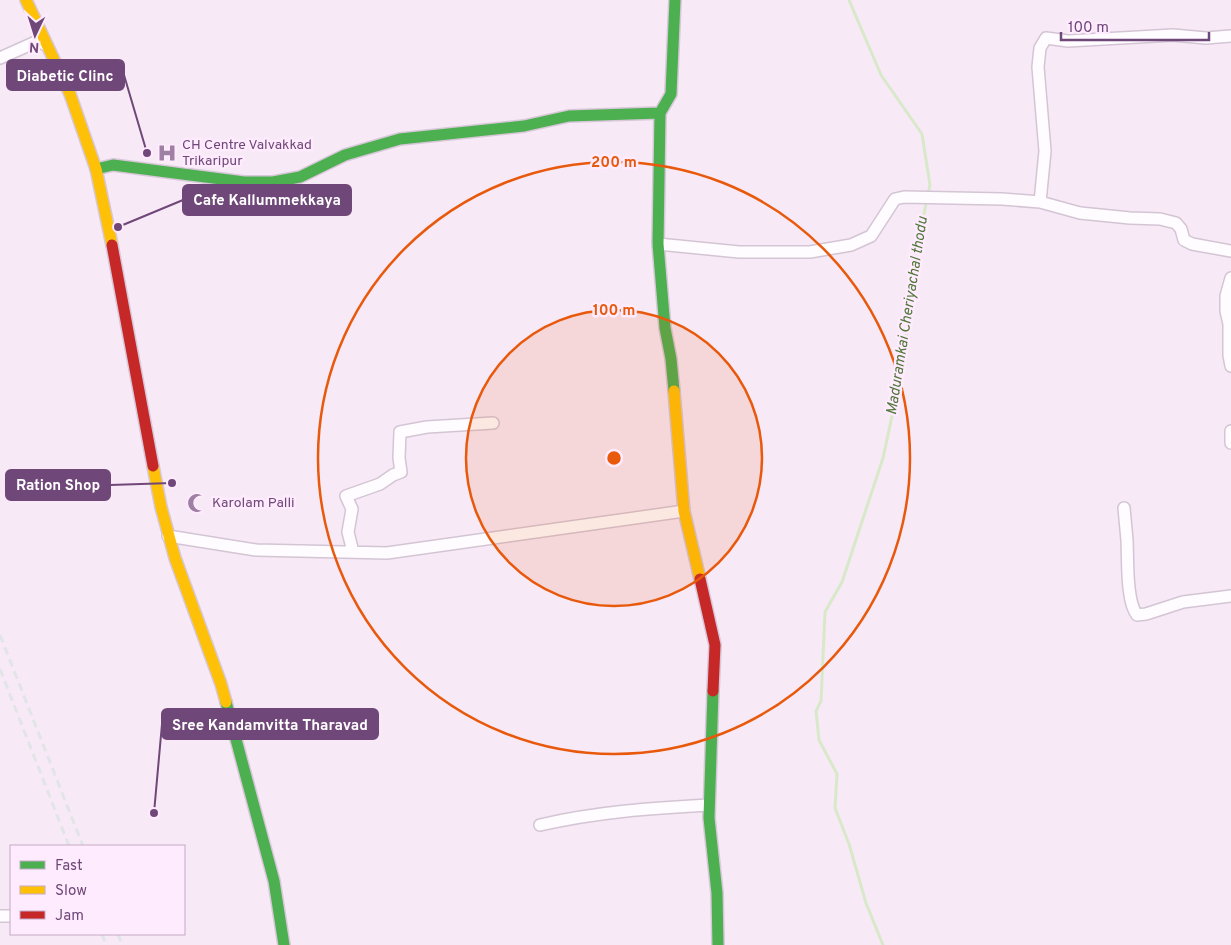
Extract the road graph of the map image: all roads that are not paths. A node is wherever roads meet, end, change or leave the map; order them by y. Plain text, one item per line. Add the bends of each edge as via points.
1 (26, 0) edge
2 (675, 0) edge
3 (1231, 36) edge
4 (46, 45) junction
5 (0, 58) edge
6 (660, 113) junction
7 (96, 169) junction
8 (1040, 202) junction
9 (658, 244) junction
10 (1231, 251) edge
11 (1231, 278) edge
12 (1231, 366) edge
13 (493, 423) dead end
14 (1231, 431) edge
15 (1231, 443) edge
16 (1124, 508) dead end
17 (684, 511) junction
18 (168, 536) junction
19 (353, 552) junction
20 (1231, 596) edge
21 (709, 805) junction
22 (540, 825) dead end
23 (284, 945) edge
24 (718, 945) edge

1 - 4 main road
2 - 6 main road via 671,94
3 - 8 street via 1173,35 1068,41 1046,38 1040,48 1038,67 1045,151
4 - 5 street via 38,41
4 - 7 main road via 70,94
6 - 7 main road via 569,116 524,126 400,139 346,155 300,177 273,182 244,182 113,165
6 - 9 main road
7 - 18 main road
8 - 9 street via 895,199 870,236 851,245 810,252 739,252
8 - 10 street via 1080,212 1176,223 1184,240
9 - 17 main road
11 - 12 street via 1226,311
13 - 19 street via 400,432 401,472 380,484 346,496 352,509 348,532
14 - 15 street
16 - 20 street via 1127,573 1133,609 1137,615 1183,602
17 - 19 street via 387,553
17 - 21 main road via 715,645
18 - 19 street via 256,550
18 - 23 main road via 221,684 274,881
21 - 22 street via 576,816
21 - 24 main road via 718,893

